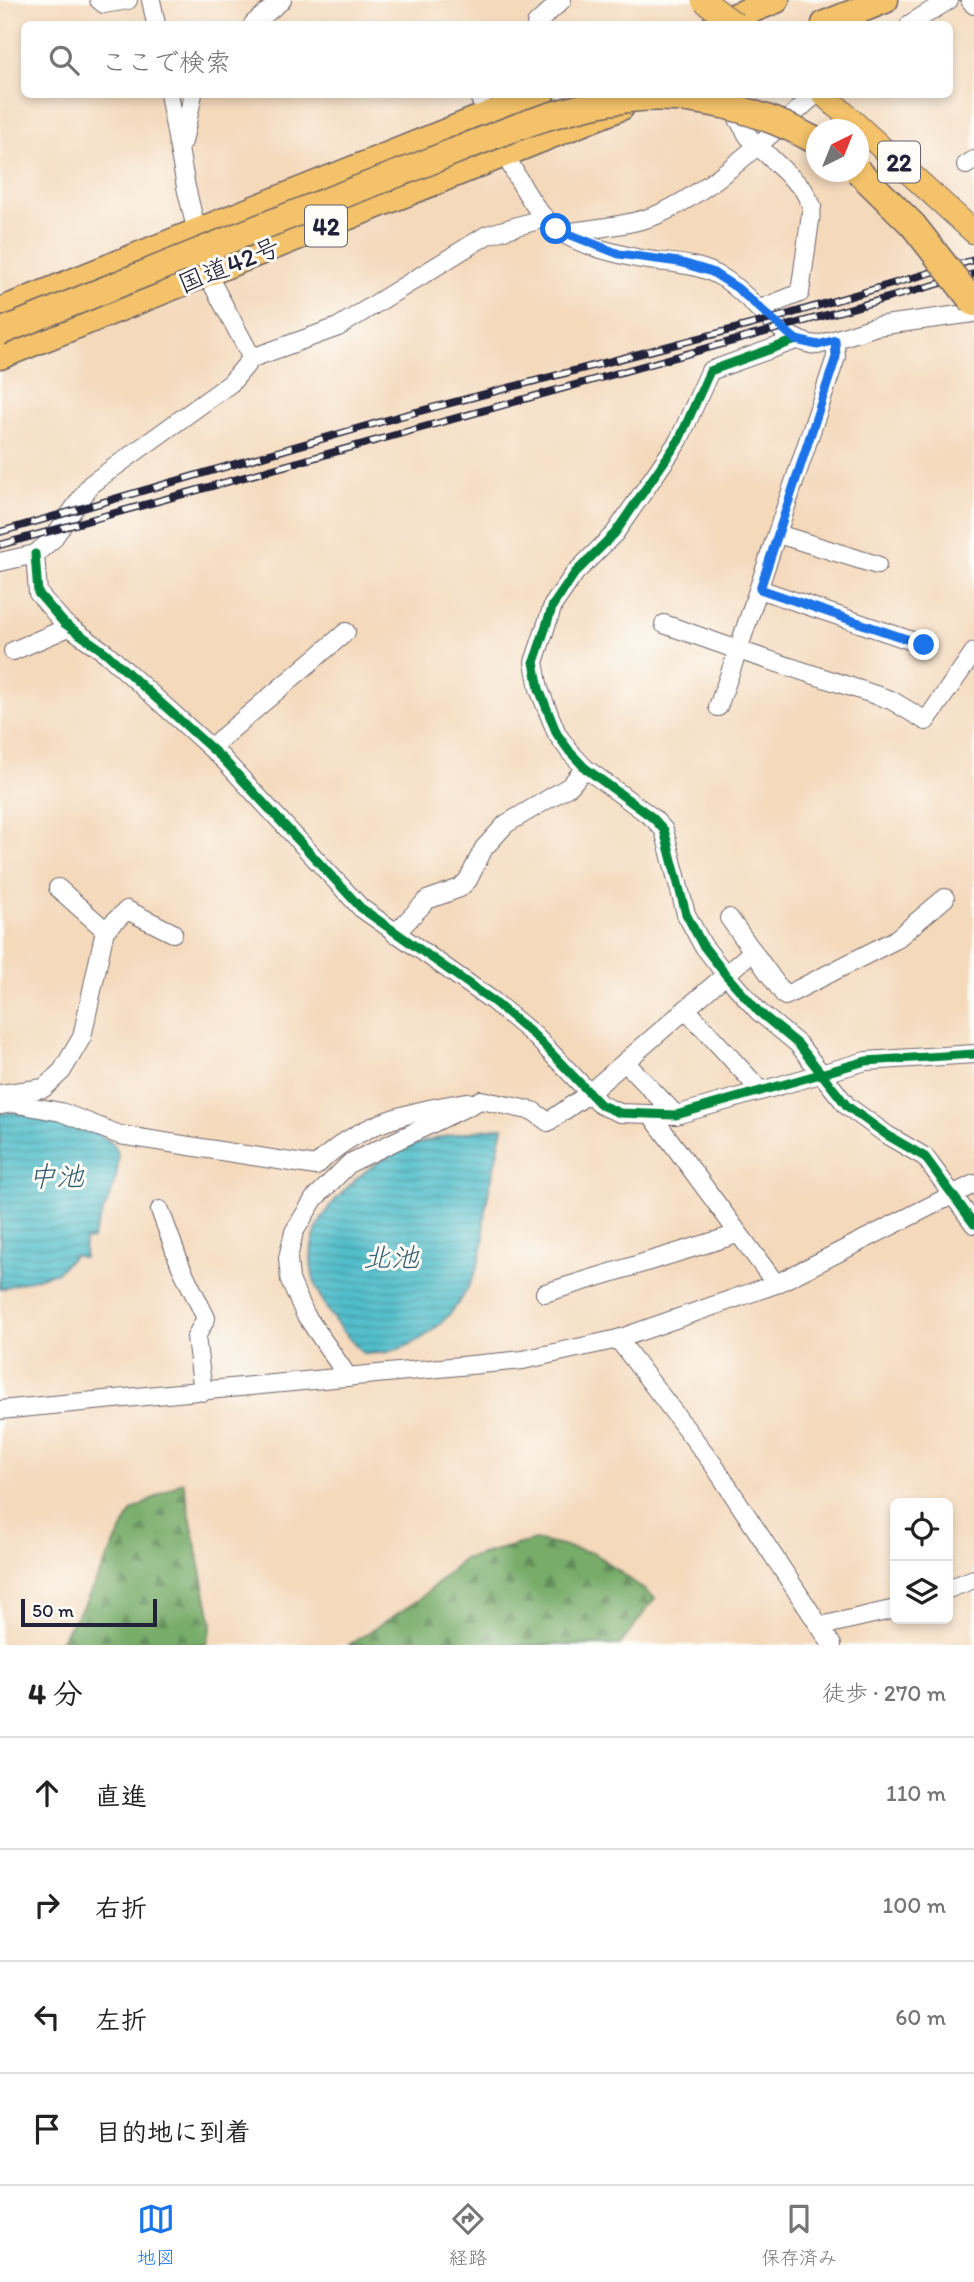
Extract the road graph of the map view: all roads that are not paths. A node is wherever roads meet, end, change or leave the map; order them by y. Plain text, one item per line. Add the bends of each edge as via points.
1 (99, 0) edge
2 (128, 0) edge
3 (151, 0) edge
4 (282, 0) edge
5 (562, 0) edge
6 (703, 0) edge
7 (776, 0) edge
8 (885, 0) edge
9 (949, 0) edge
10 (970, 0) edge
11 (974, 5) edge
12 (155, 21) edge
13 (257, 21) edge
14 (539, 21) edge
15 (724, 21) edge
16 (731, 21) edge
17 (832, 21) edge
18 (916, 21) edge
19 (170, 98) edge
20 (191, 98) edge
21 (520, 98) edge
22 (642, 98) edge
23 (727, 98) edge
24 (811, 98) edge
25 (827, 98) edge
26 (482, 105) edge
27 (806, 136) edge
28 (756, 144) junction
29 (507, 153) junction
30 (181, 156) junction
31 (869, 181) edge
32 (545, 218) junction
33 (974, 232) edge
34 (197, 233) junction
35 (564, 233) junction
36 (207, 274) junction
37 (974, 303) edge
38 (760, 309) junction
39 (0, 311) edge
40 (974, 313) edge
41 (0, 332) edge
42 (796, 340) junction
43 (835, 340) junction
44 (0, 356) edge
45 (252, 358) junction
46 (778, 534) junction
47 (35, 554) junction
48 (0, 562) edge
49 (877, 565) dead end
50 (760, 589) junction
51 (664, 624) dead end
52 (69, 626) junction
53 (346, 632) dead end
54 (924, 645) dead end
55 (738, 650) junction
56 (13, 651) dead end
57 (974, 652) edge
58 (718, 707) dead end
59 (211, 747) junction
60 (585, 768) junction
61 (58, 888) dead end
62 (945, 898) dead end
63 (729, 918) dead end
64 (106, 930) junction
65 (173, 933) dead end
66 (394, 934) junction
67 (753, 951) junction
68 (726, 975) junction
69 (686, 1009) junction
70 (974, 1054) edge
71 (625, 1062) junction
72 (820, 1072) junction
73 (761, 1090) junction
74 (589, 1094) junction
75 (1, 1100) edge
76 (481, 1100) junction
77 (676, 1115) junction
78 (652, 1116) junction
79 (974, 1184) edge
80 (953, 1195) junction
81 (160, 1210) dead end
82 (974, 1224) edge
83 (738, 1234) junction
84 (776, 1284) junction
85 (545, 1293) dead end
86 (618, 1339) junction
87 (348, 1377) junction
88 (203, 1392) junction
89 (0, 1410) edge
90 (974, 1579) edge
91 (953, 1587) edge
92 (890, 1610) edge
93 (821, 1626) junction
94 (832, 1645) edge

1 - 2 street via 104,4
3 - 12 street
4 - 13 street
5 - 14 street
6 - 16 main road, bridge
7 - 15 highway
8 - 17 highway
9 - 18 street
10 - 11 street
19 - 30 street
20 - 30 street
21 - 26 highway, 国道42号 / 42
22 - 29 highway, 国道42号 / 42
23 - 28 street
24 - 28 street
25 - 33 main road, 22
26 - 29 street
26 - 34 highway, 国道42号 / 42
27 - 41 highway, bridge via 740,108 710,102 629,99 591,106 527,124 358,188
28 - 35 street via 714,180 657,215
28 - 38 street via 803,189 813,206 800,293
29 - 32 street
29 - 36 highway, 国道42号 / 42
30 - 34 street
31 - 37 highway, bridge via 913,225
32 - 35 street
32 - 45 street via 487,235 338,327
34 - 36 street
34 - 39 highway, 国道42号 / 42
35 - 38 street via 619,254 695,266 723,278
36 - 44 highway, 国道42号 / 42
36 - 45 street
38 - 42 street
40 - 43 street via 907,320
42 - 43 street via 818,345
42 - 60 street via 710,371 679,440 615,533 575,573 553,605 534,662 539,689 556,734
43 - 46 street via 836,357
45 - 47 street via 231,383 90,484 52,540
46 - 49 street
46 - 50 street
47 - 48 street
47 - 52 street via 38,593
50 - 54 street
50 - 55 street
51 - 55 street
52 - 56 street
52 - 59 street
53 - 59 street
55 - 57 street via 891,700 926,721
55 - 58 street
59 - 66 street via 360,908
60 - 66 street via 570,786 506,824 460,888 427,900
60 - 68 street via 664,830 686,914
61 - 64 street
62 - 67 street via 895,940 785,996
63 - 67 street
64 - 65 street via 127,910
64 - 75 street via 82,1037 62,1071 44,1088
66 - 74 street via 493,1001 535,1036
67 - 68 street
68 - 69 street
68 - 72 street via 798,1044
69 - 71 street
69 - 73 street
70 - 72 street via 866,1061
71 - 74 street
71 - 77 street
72 - 73 street
72 - 80 street via 847,1105 925,1157
73 - 77 street
74 - 76 street via 548,1122 533,1111
74 - 78 street via 611,1111
75 - 76 street via 61,1112 120,1135 316,1166 336,1144 364,1129 417,1110
76 - 87 street via 351,1163 314,1199 294,1232 288,1258 290,1280 305,1314
77 - 78 street
78 - 83 street
79 - 80 street
80 - 82 street
80 - 84 street
81 - 88 street via 206,1318 196,1337
83 - 84 street
83 - 85 street
84 - 86 street
86 - 87 street via 523,1360
86 - 93 street via 713,1464
87 - 88 street
88 - 89 street
90 - 91 street
92 - 93 street
93 - 94 street

